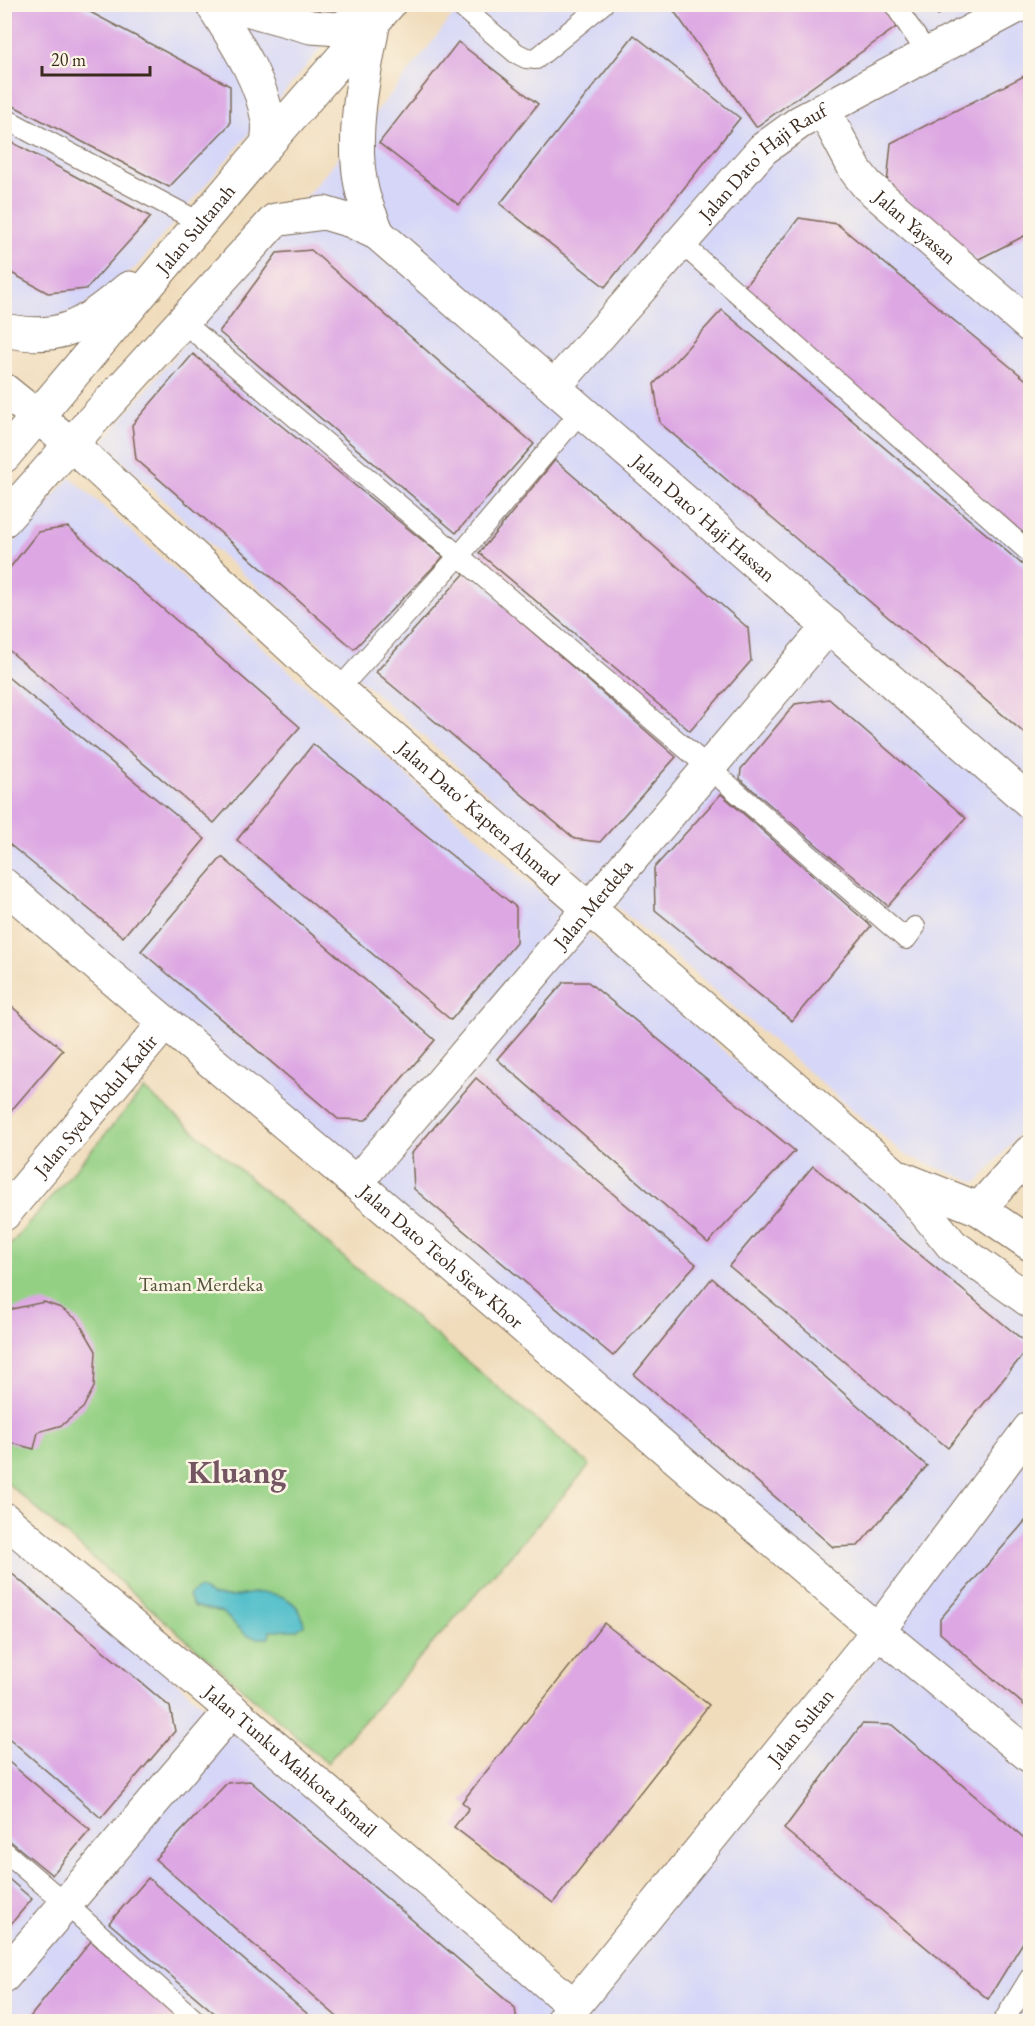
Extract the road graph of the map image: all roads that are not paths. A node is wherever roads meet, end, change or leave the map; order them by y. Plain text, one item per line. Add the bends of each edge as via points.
1 (212, 4) edge
2 (228, 4) edge
3 (458, 4) edge
4 (603, 4) edge
5 (894, 4) edge
6 (1022, 4) edge
7 (383, 10) edge
8 (927, 53) junction
9 (823, 109) junction
10 (4, 118) edge
11 (267, 144) junction
12 (378, 234) junction
13 (191, 235) junction
14 (681, 243) junction
15 (183, 321) junction
16 (1030, 326) edge
17 (4, 330) edge
18 (554, 387) junction
19 (4, 390) edge
20 (582, 410) junction
21 (39, 417) junction
22 (71, 444) junction
23 (4, 456) edge
24 (4, 520) edge
25 (1030, 553) edge
26 (459, 556) junction
27 (829, 626) junction
28 (338, 690) junction
29 (709, 768) junction
30 (1030, 802) edge
31 (6, 889) edge
32 (590, 908) junction
33 (915, 927) dead end
34 (165, 1023) junction
35 (1030, 1152) edge
36 (895, 1175) junction
37 (356, 1183) junction
38 (979, 1209) junction
39 (4, 1214) edge
40 (1030, 1244) edge
41 (1030, 1301) edge
42 (1030, 1428) edge
43 (4, 1519) edge
44 (878, 1631) junction
45 (232, 1710) junction
46 (1030, 1756) edge
47 (4, 1851) edge
48 (66, 1904) junction
49 (4, 1976) edge
50 (1030, 1978) edge
51 (568, 2014) edge
52 (196, 2022) edge
53 (1003, 2022) edge

1 - 11 street via 258,86 269,123
2 - 7 street via 311,27 339,30
3 - 4 lane via 516,52 536,59
5 - 8 lane
6 - 8 street, Jalan Dato' Haji Rauf
7 - 11 street, Jalan Sultanah
7 - 12 street via 361,94 358,145 362,190
8 - 9 street, Jalan Dato' Haji Rauf
9 - 14 street, Jalan Dato' Haji Rauf via 763,149
9 - 16 street, Jalan Yayasan via 867,184
10 - 13 lane
11 - 13 street, Jalan Sultanah
12 - 15 street via 324,213 275,220
12 - 18 street, Jalan Dato' Haji Hassan
13 - 17 street via 90,319 59,333
13 - 21 street, Jalan Sultanah
14 - 18 street, Jalan Dato' Haji Rauf
14 - 25 lane
15 - 22 street
15 - 26 lane
18 - 20 street, Jalan Dato' Haji Hassan
19 - 21 street, Jalan Dato' Kapten Ahmad
20 - 26 lane
20 - 27 street, Jalan Dato' Haji Hassan
21 - 22 street, Jalan Dato' Kapten Ahmad
21 - 23 street, Jalan Sultanah
22 - 24 street
22 - 28 street, Jalan Dato' Kapten Ahmad
26 - 28 lane
26 - 29 lane
27 - 29 street, Jalan Merdeka
27 - 30 street, Jalan Dato' Haji Hassan
28 - 32 street, Jalan Dato' Kapten Ahmad
29 - 32 street, Jalan Merdeka
29 - 33 lane via 906,939
31 - 34 street, Jalan Dato Teoh Siew Khor
32 - 36 street, Jalan Dato' Kapten Ahmad
32 - 37 street, Jalan Merdeka
34 - 37 street, Jalan Dato Teoh Siew Khor
34 - 39 street, Jalan Syed Abdul Kadir
35 - 38 street
36 - 38 street, Jalan Dato' Kapten Ahmad
36 - 41 street, Jalan Dato' Kapten Ahmad via 952,1245
37 - 44 street, Jalan Dato Teoh Siew Khor
38 - 40 street, Jalan Dato' Kapten Ahmad
42 - 44 street, Jalan Sultan
43 - 45 street, Jalan Tunku Mahkota Ismail
44 - 46 street, Jalan Dato Teoh Siew Khor
44 - 51 street, Jalan Sultan
45 - 48 street
45 - 51 street, Jalan Tunku Mahkota Ismail
47 - 48 lane
48 - 49 street
48 - 52 lane
50 - 53 lane

